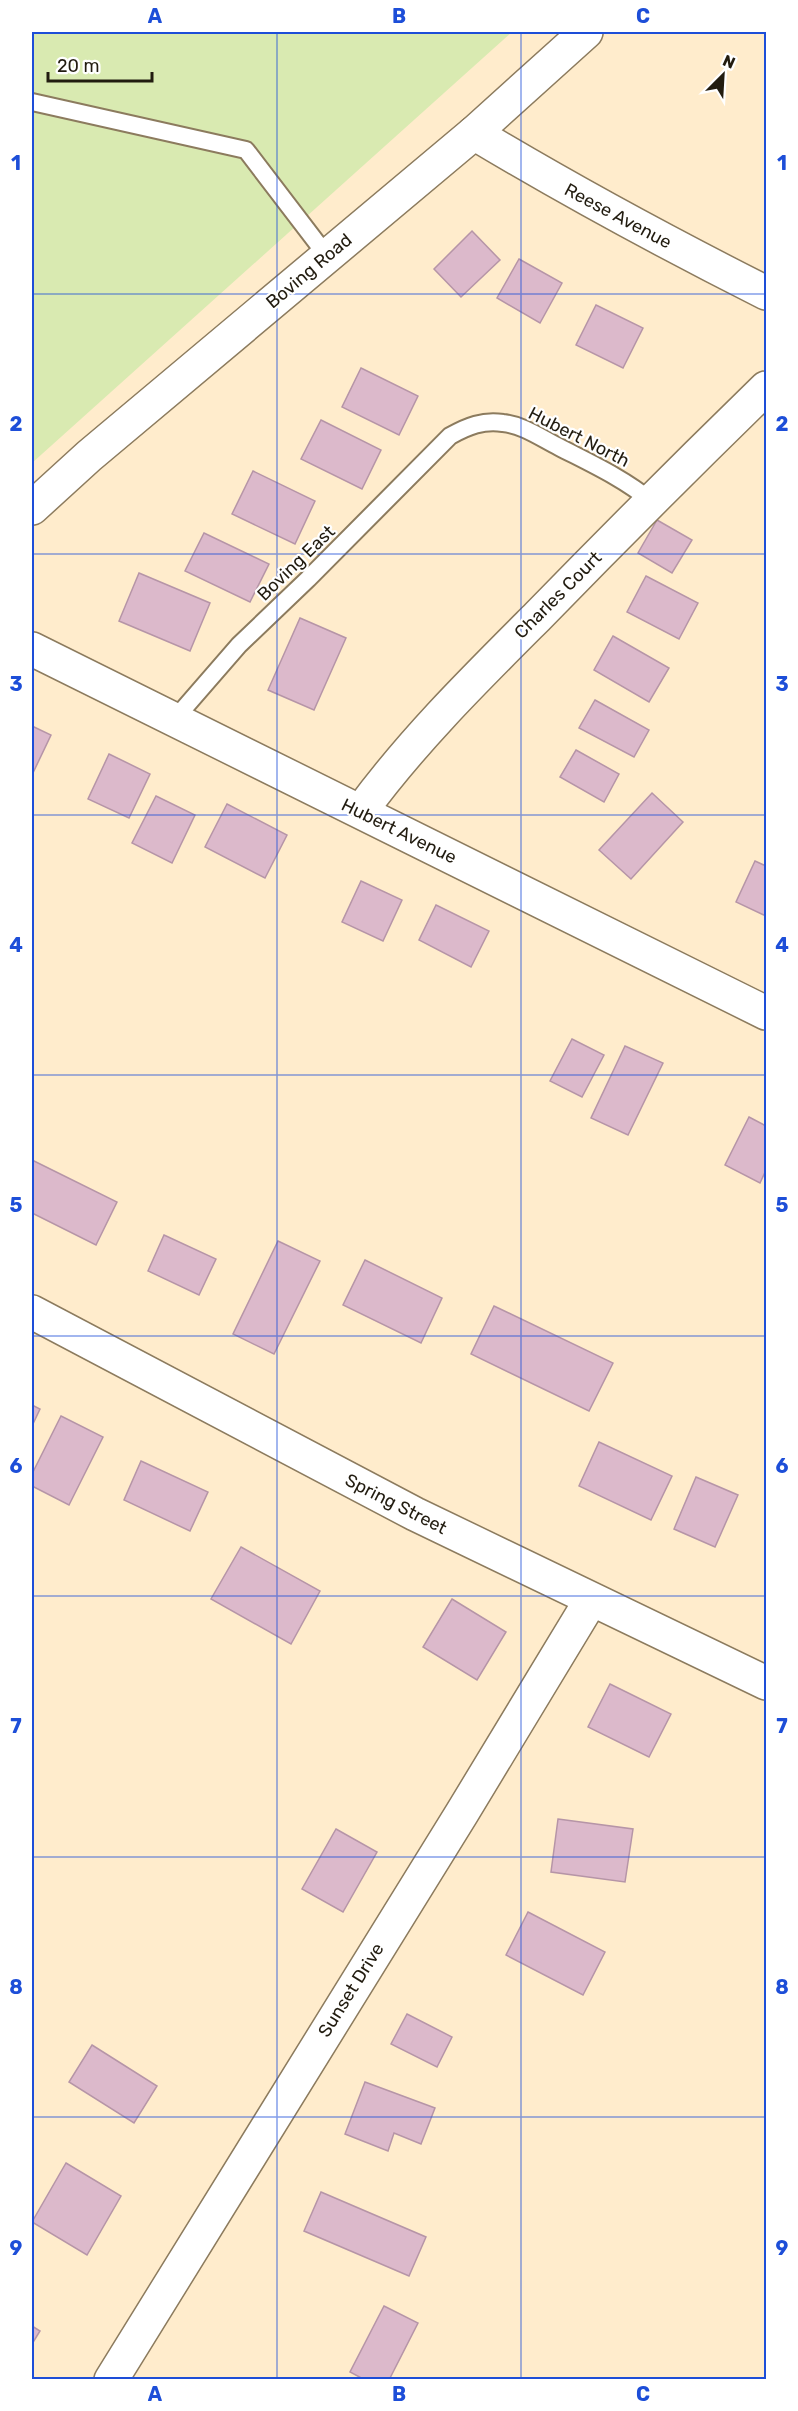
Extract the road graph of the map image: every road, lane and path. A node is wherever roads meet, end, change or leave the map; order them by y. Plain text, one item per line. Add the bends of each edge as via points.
1 (586, 32) edge
2 (32, 102) edge
3 (474, 133) junction
4 (327, 256) junction
5 (766, 293) edge
6 (766, 388) edge
7 (450, 436) joint
8 (651, 501) junction
9 (32, 508) edge
10 (32, 649) edge
11 (173, 721) junction
12 (361, 811) junction
13 (766, 1013) edge
14 (32, 1312) edge
15 (591, 1600) junction
16 (766, 1683) edge
17 (111, 2379) edge

1 - 3 street, Boving Road
2 - 4 lane via 246,150
3 - 4 street, Boving Road
3 - 5 street, Reese Avenue via 568,189
4 - 9 street, Boving Road
6 - 8 street, Charles Court
7 - 8 lane, Hubert North via 485,422 515,426 632,485
7 - 11 lane, Boving East via 238,645
8 - 12 street, Charles Court via 423,734
10 - 11 street, Hubert Avenue
11 - 12 street, Hubert Avenue
12 - 13 street, Hubert Avenue
14 - 15 street, Spring Street via 415,1514
15 - 16 street, Spring Street
15 - 17 street, Sunset Drive

